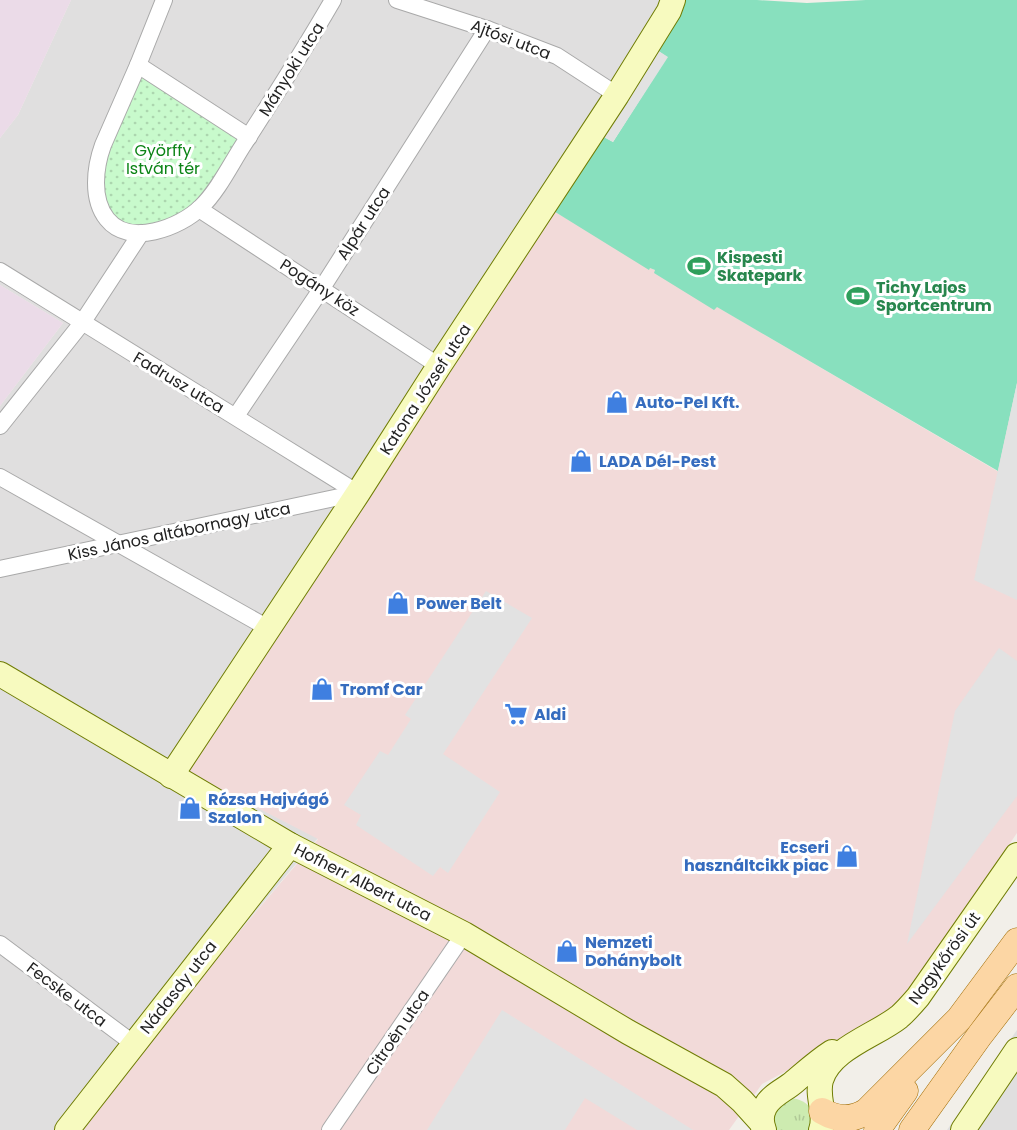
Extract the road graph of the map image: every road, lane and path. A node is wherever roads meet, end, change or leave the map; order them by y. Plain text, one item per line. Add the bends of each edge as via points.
1 (164, 0) edge
2 (333, 0) edge
3 (397, 0) edge
4 (673, 0) edge
5 (487, 29) junction
6 (138, 65) junction
7 (617, 95) junction
8 (249, 137) junction
9 (200, 209) junction
10 (141, 233) junction
11 (0, 271) edge
12 (322, 288) junction
13 (82, 323) junction
14 (439, 366) junction
15 (236, 416) junction
16 (0, 426) edge
17 (0, 477) edge
18 (358, 493) junction
19 (118, 543) junction
20 (0, 569) edge
21 (268, 628) junction
22 (0, 674) edge
23 (171, 776) junction
24 (290, 846) junction
25 (1017, 855) edge
26 (464, 934) junction
27 (1017, 941) edge
28 (0, 944) edge
29 (1017, 987) edge
30 (959, 1018) junction
31 (134, 1044) junction
32 (854, 1044) junction
33 (1017, 1050) edge
34 (728, 1088) junction
35 (778, 1094) junction
36 (821, 1116) edge
37 (762, 1126) edge
38 (68, 1130) edge
39 (330, 1130) edge
40 (878, 1130) edge
41 (912, 1130) edge
42 (963, 1130) edge

1 - 6 street
2 - 8 street, Mányoki utca
3 - 5 street, Ajtósi utca
4 - 7 street, Katona József utca
5 - 7 street, Ajtósi utca via 557,56
5 - 12 street, Alpár utca
6 - 8 street
6 - 10 street via 103,144 96,178 101,209 109,221 121,229
7 - 14 street, Katona József utca
8 - 9 street, Mányoki utca
9 - 10 street via 173,225
9 - 12 street, Pogány köz
10 - 13 street
11 - 13 street, Fadrusz utca
12 - 14 street, Pogány köz
12 - 15 street, Alpár utca
13 - 15 street, Fadrusz utca
13 - 16 street
14 - 18 street, Katona József utca
15 - 18 street, Fadrusz utca
17 - 19 street
18 - 19 street, Kiss János altábornagy utca
18 - 21 street, Katona József utca
19 - 20 street, Kiss János altábornagy utca
19 - 21 street
21 - 23 street, Katona József utca
22 - 23 street, Hofherr Albert utca
23 - 24 street, Hofherr Albert utca
24 - 26 street, Hofherr Albert utca
24 - 31 street, Nádasdy utca
25 - 32 street, Nagykőrösi út via 912,1003 899,1017
26 - 34 street, Hofherr Albert utca
26 - 39 street, Citroën utca
27 - 30 main road
28 - 31 street, Fecske utca
29 - 41 main road
30 - 36 main road via 867,1111 853,1118
30 - 40 main road
31 - 38 street, Nádasdy utca
32 - 35 street, Nagykőrösi út via 820,1059
32 - 36 street, Nagykőrösi út via 825,1070 819,1091
33 - 42 street
34 - 35 street, Hofherr Albert utca
34 - 37 street, Hofherr Albert utca
35 - 36 street via 803,1091 814,1098
35 - 37 street, Nagykőrösi út via 765,1107

